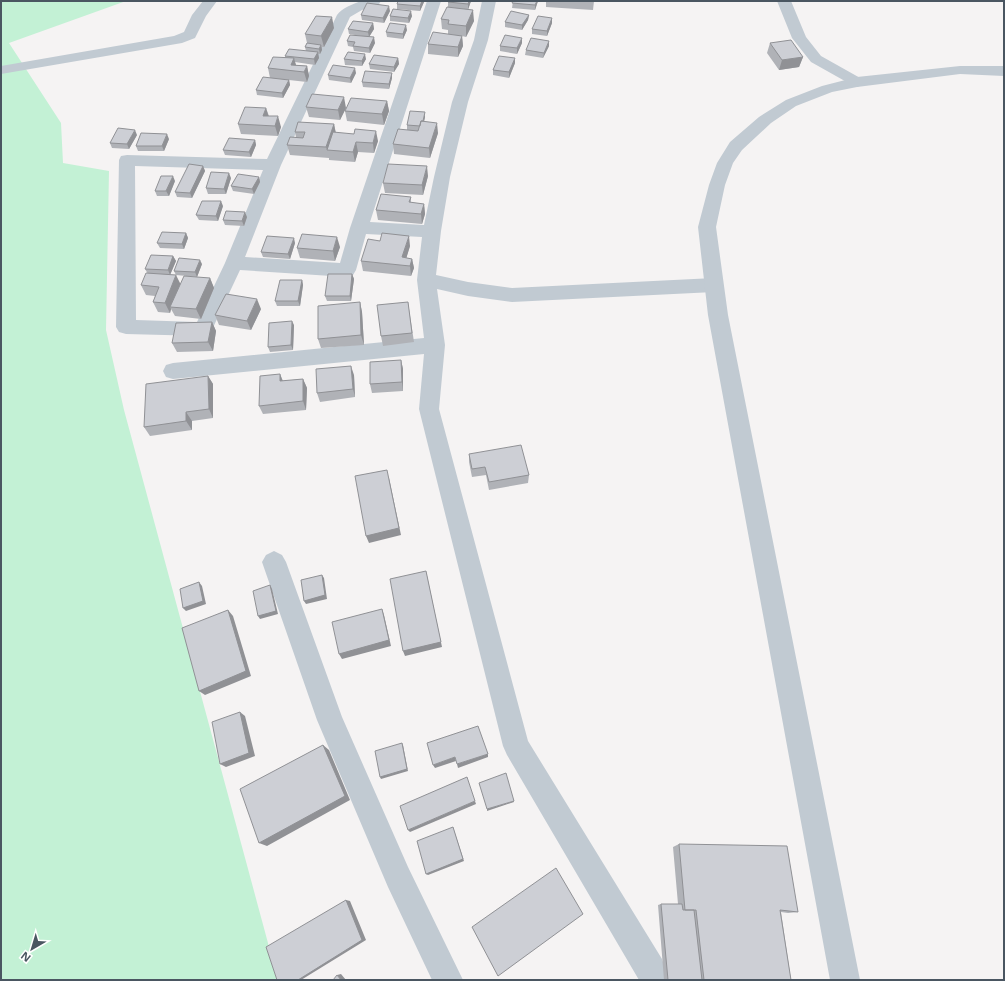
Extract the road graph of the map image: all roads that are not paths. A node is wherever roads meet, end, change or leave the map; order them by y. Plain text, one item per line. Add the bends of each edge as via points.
1 (210, 1) edge
2 (374, 1) edge
3 (434, 1) edge
4 (489, 1) edge
5 (784, 1) edge
6 (1, 70) edge
7 (1004, 70) edge
8 (856, 82) junction
9 (273, 165) junction
10 (359, 228) junction
11 (432, 231) junction
12 (234, 263) junction
13 (426, 280) junction
14 (714, 284) junction
15 (434, 345) junction
16 (173, 371) dead end
17 (274, 562) dead end
18 (448, 980) edge
19 (654, 980) edge
20 (845, 980) edge

1 - 6 street via 199,15 190,35 177,40
2 - 9 street via 344,15
3 - 10 street
4 - 11 street via 481,40 460,102
5 - 8 street via 799,38 816,59
7 - 8 street via 960,70
8 - 14 street via 791,103 765,120 736,146 725,164 707,227
9 - 12 street
9 - 12 street via 128,160 126,327 203,329
10 - 11 street
10 - 12 street via 346,270
11 - 13 street
13 - 14 street via 512,295
13 - 15 street
14 - 20 street
15 - 16 street
15 - 19 street via 429,409 516,746 651,970
17 - 18 street via 330,720 398,877

